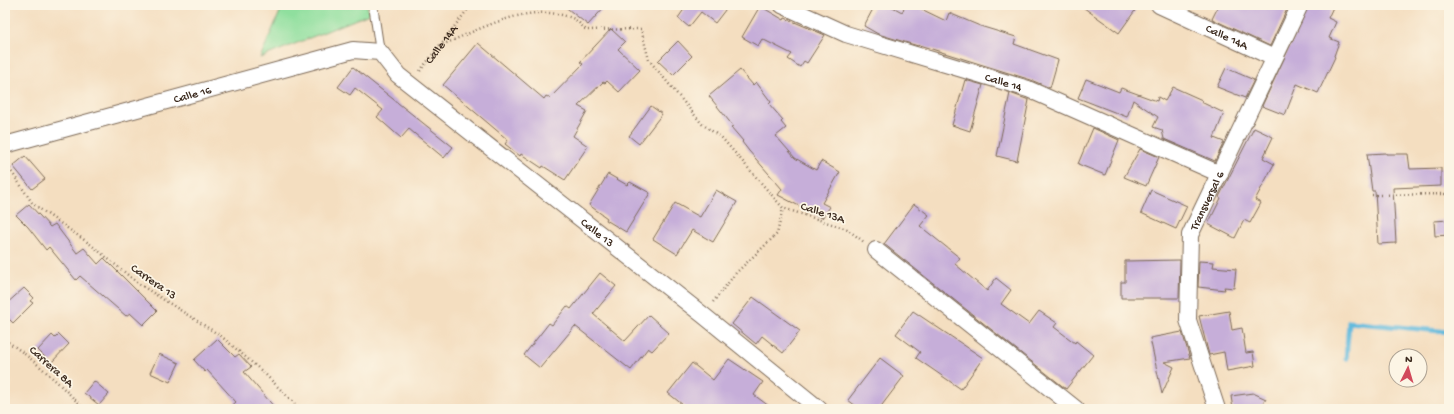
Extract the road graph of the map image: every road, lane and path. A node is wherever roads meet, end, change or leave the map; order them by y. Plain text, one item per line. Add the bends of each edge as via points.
1 (373, 5) edge
2 (471, 5) edge
3 (782, 5) edge
4 (1159, 5) edge
5 (1300, 5) edge
6 (439, 46) junction
7 (380, 52) junction
8 (1274, 58) junction
9 (411, 84) junction
10 (5, 145) edge
11 (5, 162) edge
12 (1220, 174) junction
13 (1449, 194) edge
14 (1372, 195) dead end
15 (783, 208) junction
16 (876, 250) joint
17 (703, 315) junction
18 (5, 340) edge
19 (84, 409) edge
20 (300, 409) edge
21 (819, 409) edge
22 (1076, 409) edge
23 (1217, 409) edge

1 - 7 lane
2 - 6 path, Calle 14A
3 - 12 street, Calle 14 via 846,34 1028,89
4 - 8 street, Calle 14A
5 - 8 street, Transversal 6
6 - 9 path, Calle 14A
6 - 15 path via 518,15 545,13 573,18 586,30 641,29 649,60 702,124 722,138
7 - 9 street, Calle 13 via 398,75
7 - 10 street, Calle 16 via 352,50
8 - 12 street, Transversal 6
9 - 17 street, Calle 13
11 - 20 path, Carrera 13 via 32,204 90,244 139,284 221,336 263,372
12 - 23 street, Transversal 6 via 1190,235 1188,320
13 - 14 path
15 - 16 path, Calle 13A via 847,229
15 - 17 path via 777,234 736,273
16 - 22 street
17 - 21 street, Calle 13
18 - 19 path, Carrera 8A via 35,363

